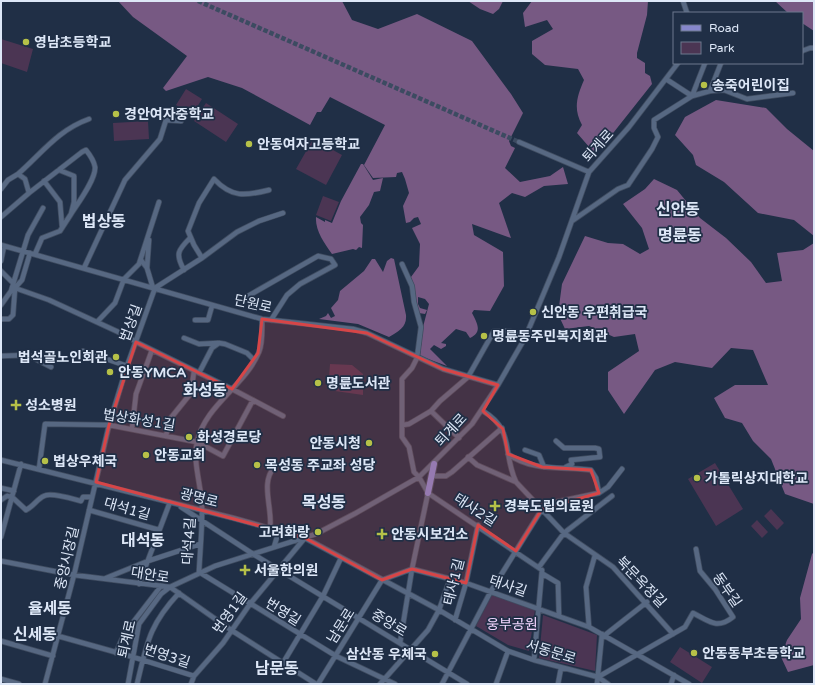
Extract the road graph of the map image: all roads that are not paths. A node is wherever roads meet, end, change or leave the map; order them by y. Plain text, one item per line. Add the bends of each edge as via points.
1 (683, 1) edge
2 (686, 12) edge
3 (814, 48) edge
4 (803, 51) edge
5 (677, 64) edge
6 (705, 64) edge
7 (721, 64) edge
8 (666, 79) junction
9 (710, 91) junction
10 (793, 93) dead end
11 (692, 96) junction
12 (89, 119) dead end
13 (181, 121) dead end
14 (519, 142) tunnel mouth
15 (59, 170) junction
16 (589, 172) junction
17 (18, 174) junction
18 (44, 181) junction
19 (1, 189) edge
20 (268, 190) dead end
21 (29, 193) junction
22 (159, 202) dead end
23 (43, 208) dead end
24 (283, 213) dead end
25 (71, 214) junction
26 (1, 218) edge
27 (572, 222) junction
28 (62, 226) junction
29 (148, 238) junction
30 (190, 238) junction
31 (3, 246) edge
32 (24, 251) junction
33 (33, 254) junction
34 (202, 258) junction
35 (141, 260) junction
36 (1, 261) edge
37 (402, 264) dead end
38 (84, 268) junction
39 (147, 268) junction
40 (184, 270) junction
41 (1, 271) edge
42 (124, 279) junction
43 (13, 283) junction
44 (154, 288) junction
45 (13, 290) junction
46 (248, 296) dead end
47 (1, 305) edge
48 (212, 306) junction
49 (1, 319) edge
50 (262, 319) junction
51 (195, 320) dead end
52 (271, 320) junction
53 (97, 322) junction
54 (184, 338) dead end
55 (525, 338) junction
56 (136, 342) junction
57 (219, 343) junction
58 (152, 350) junction
59 (83, 351) dead end
60 (1, 356) edge
61 (417, 358) junction
62 (254, 360) junction
63 (127, 366) junction
64 (51, 367) dead end
65 (194, 371) junction
66 (199, 373) junction
67 (468, 377) junction
68 (498, 385) junction
69 (232, 389) junction
70 (253, 400) junction
71 (431, 411) junction
72 (482, 411) junction
73 (283, 416) dead end
74 (109, 424) junction
75 (403, 425) junction
76 (502, 428) junction
77 (132, 429) junction
78 (166, 436) junction
79 (458, 438) junction
80 (556, 441) dead end
81 (196, 442) junction
82 (525, 450) dead end
83 (508, 454) junction
84 (468, 458) junction
85 (1, 460) edge
86 (21, 464) junction
87 (434, 464) junction
88 (544, 467) junction
89 (566, 467) junction
90 (39, 468) junction
91 (274, 468) dead end
92 (622, 470) dead end
93 (431, 476) junction
94 (419, 477) junction
95 (96, 482) junction
96 (516, 482) junction
97 (1, 488) edge
98 (14, 491) junction
99 (428, 493) junction
100 (599, 493) junction
101 (612, 496) dead end
102 (92, 497) junction
103 (12, 498) junction
104 (1, 500) edge
105 (170, 502) junction
106 (177, 505) junction
107 (542, 509) junction
108 (89, 510) junction
109 (202, 511) junction
110 (202, 521) junction
111 (478, 525) junction
112 (272, 529) junction
113 (159, 530) junction
114 (564, 533) junction
115 (1, 537) edge
116 (305, 538) junction
117 (200, 544) junction
118 (274, 547) junction
119 (696, 549) dead end
120 (516, 551) junction
121 (253, 554) junction
122 (596, 555) junction
123 (341, 558) junction
124 (1, 561) edge
125 (148, 562) junction
126 (539, 567) junction
127 (278, 569) junction
128 (412, 569) junction
129 (198, 572) junction
130 (543, 574) junction
131 (74, 575) junction
132 (104, 579) junction
133 (450, 579) junction
134 (382, 580) junction
135 (466, 583) junction
136 (139, 584) junction
137 (161, 586) junction
138 (170, 587) junction
139 (491, 592) junction
140 (179, 593) junction
141 (408, 594) junction
142 (323, 596) junction
143 (646, 602) junction
144 (250, 604) junction
145 (539, 608) junction
146 (439, 610) junction
147 (559, 616) junction
148 (359, 618) junction
149 (455, 620) junction
150 (589, 627) junction
151 (471, 629) junction
152 (231, 630) junction
153 (603, 634) junction
154 (673, 634) junction
155 (58, 636) junction
156 (300, 636) junction
157 (1, 641) edge
158 (400, 643) junction
159 (410, 649) junction
160 (508, 651) junction
161 (116, 653) junction
162 (639, 654) junction
163 (53, 656) junction
164 (133, 656) junction
165 (336, 656) junction
166 (143, 659) junction
167 (534, 660) junction
168 (283, 663) junction
169 (561, 668) junction
170 (448, 673) junction
171 (674, 675) junction
172 (194, 676) junction
173 (598, 677) junction
174 (1, 679) edge
175 (384, 679) junction
176 (19, 684) edge
177 (45, 684) edge
178 (128, 684) edge
179 (138, 684) edge
180 (191, 684) edge
181 (317, 684) edge
182 (380, 684) edge
183 (395, 684) edge
184 (442, 684) edge
185 (467, 684) edge
186 (496, 684) edge
187 (558, 684) edge
188 (596, 684) edge
189 (608, 684) edge
190 (671, 684) edge
191 (689, 684) edge

1 - 2 street
3 - 4 street
5 - 8 street, 퇴계로
6 - 11 street
7 - 9 street
8 - 11 street
8 - 16 street, 퇴계로 via 620,138
9 - 10 street via 724,90 747,99
9 - 11 street
11 - 27 street via 654,120 658,137 628,186 618,189
12 - 17 street via 77,123 54,138
13 - 38 street via 166,120 160,139 125,180
14 - 16 street
15 - 18 street
15 - 25 street via 74,176 74,202
15 - 25 street via 84,150 95,164 93,178
16 - 27 street, 퇴계로
17 - 19 street via 8,180
17 - 21 street via 25,179
18 - 21 street
18 - 28 street via 60,202
20 - 30 street via 252,194 235,194 223,189 214,179 192,219 188,231
21 - 26 street
22 - 29 street
23 - 32 street via 28,235
24 - 34 street via 237,232
25 - 28 street
27 - 55 street, 퇴계로
28 - 33 street via 60,231 42,238
29 - 35 street
29 - 39 street
30 - 34 street
30 - 40 street via 179,250 178,256
31 - 32 street, 단원로
31 - 36 street
32 - 33 street, 단원로
32 - 43 street
33 - 38 street, 단원로
33 - 45 street via 22,280
34 - 40 street
35 - 39 street
35 - 42 street via 134,271
37 - 61 street via 412,286 421,327
38 - 42 street, 단원로
39 - 44 street
40 - 44 street
41 - 43 street
42 - 44 street, 단원로
42 - 53 street via 115,303
43 - 45 street
44 - 48 street, 단원로
44 - 56 street, 법상길
45 - 47 street
45 - 49 street via 13,315
45 - 53 street via 49,300
46 - 52 street via 318,256 331,259 335,265 300,284 287,295
48 - 50 street, 단원로
48 - 51 street via 208,320
50 - 52 street, 단원로
50 - 62 street via 260,347
52 - 61 street, 단원로 via 353,329 367,333
53 - 56 street
54 - 57 street via 199,344
55 - 67 street via 510,331 494,331
55 - 68 street, 퇴계로
56 - 58 street
56 - 63 street, 법상길
57 - 62 street via 247,353
57 - 66 street via 212,348
58 - 65 street
58 - 77 street via 136,394
59 - 63 street
60 - 64 street via 28,355
61 - 67 street, 단원로
61 - 75 street via 402,379
62 - 69 street
63 - 74 street, 법상길
65 - 66 street
65 - 78 street via 191,393 170,419
66 - 69 street
67 - 68 street, 단원로
67 - 71 street via 440,400
68 - 72 street, 퇴계로
69 - 70 street
69 - 81 street via 211,413
70 - 73 street
70 - 81 street, 법상화성1길 via 223,456
71 - 75 street
71 - 79 street
72 - 76 street via 499,422
72 - 79 street, 퇴계로
74 - 77 street, 법상화성1길
74 - 90 street, 법상화성1길 via 45,424
74 - 95 street, 법상길
75 - 94 street via 402,437 409,447 414,472
76 - 83 street, 북문옥정길
76 - 84 street
77 - 78 street, 법상화성1길
78 - 81 street, 법상화성1길
79 - 87 street, 퇴계로
80 - 89 street via 564,448 599,449 600,457 571,460 572,464
81 - 109 street, 대석4길
82 - 88 street via 539,455
83 - 88 street via 521,461
83 - 96 street, 북문옥정길 via 511,472
84 - 93 street via 446,476
84 - 96 street via 477,465
85 - 86 street, 광명로
86 - 90 street, 광명로
86 - 98 street
87 - 93 main road
87 - 94 street, 퇴계로
88 - 89 street
89 - 100 street via 591,470 596,478
90 - 95 street, 광명로
91 - 112 street via 267,484
92 - 100 street via 608,487
93 - 99 main road
94 - 99 street
94 - 116 street, 퇴계로 via 356,514
95 - 102 street, 중앙시장길
95 - 105 street, 광명로
96 - 107 street, 북문옥정길
97 - 98 street
98 - 103 street
99 - 111 street, 태사2길
99 - 128 street
100 - 107 street via 556,502
101 - 114 street
102 - 103 street via 83,497 81,501 49,494 26,510
102 - 108 street, 중앙시장길
103 - 104 street via 7,496
103 - 115 street
105 - 106 street, 광명로
105 - 113 street
106 - 109 street, 광명로
106 - 110 street, 중앙로
107 - 114 street, 북문옥정길
107 - 120 street
108 - 113 street, 대석1길
108 - 131 street, 중앙시장길
109 - 110 street, 대석4길
109 - 112 street, 광명로
110 - 117 street, 대석4길
110 - 121 street, 중앙로
111 - 120 street, 태사2길
111 - 135 street, 태사1길
112 - 116 street, 광명로
112 - 118 street via 277,537
113 - 125 street
114 - 122 street, 북문옥정길
114 - 126 street
116 - 118 street, 퇴계로
116 - 123 street, 광명로
116 - 127 street, 번영1길
117 - 125 street
117 - 129 street, 대석4길
118 - 121 street, 퇴계로
119 - 154 street, 동부길 via 700,571 734,617 725,624 718,625 693,613 685,627
120 - 126 street, 태사2길
120 - 139 street
121 - 127 street, 중앙로
121 - 129 street, 퇴계로
122 - 143 street, 북문옥정길 via 613,566
122 - 150 street via 586,587
123 - 134 street, 광명로
123 - 142 street
124 - 131 street, 대안로
125 - 132 street
125 - 136 street
126 - 130 street, 태사2길
127 - 142 street, 중앙로
127 - 144 street, 번영1길
128 - 133 street, 태사길
128 - 134 street
128 - 141 street
129 - 138 street, 퇴계로
129 - 144 street, 번영길
130 - 145 street
130 - 147 street, 태사길 via 558,583
131 - 132 street, 대안로
131 - 155 street, 중앙시장길
132 - 136 street, 대안로
133 - 135 street, 태사길
133 - 146 street
134 - 141 street, 서동문로
134 - 148 street, 남문로
135 - 139 street, 태사길
135 - 149 street, 태사1길
136 - 137 street, 대안로
137 - 138 street, 대안로
137 - 161 street via 124,634
138 - 140 street, 대안로
138 - 164 street, 퇴계로 via 161,594 139,624
139 - 145 street, 태사길
139 - 151 street
140 - 152 street, 대안로
140 - 166 street via 166,606 155,623
141 - 146 street, 서동문로
141 - 158 street
142 - 148 street, 중앙로
142 - 156 street
143 - 153 street
143 - 154 street, 북문옥정길
144 - 152 street, 번영1길
144 - 156 street, 번영길
145 - 147 street, 태사길
145 - 167 street
146 - 149 street, 서동문로
146 - 159 street via 428,630
147 - 150 street, 태사길
148 - 158 street, 중앙로
148 - 165 street, 남문로
149 - 151 street, 서동문로
150 - 153 street, 태사길
151 - 160 street, 서동문로
151 - 170 street
152 - 168 street, 대안로
152 - 172 street, 번영1길
153 - 162 street, 태사길
153 - 173 street
154 - 162 street
155 - 161 street, 번영3길
155 - 163 street, 중앙시장길
156 - 165 street, 번영길
156 - 168 street
157 - 163 street
158 - 159 street, 중앙로
159 - 170 street, 중앙로
159 - 175 street
160 - 167 street, 서동문로
160 - 186 street
161 - 164 street, 번영3길
162 - 171 street, 태사길
162 - 173 street
163 - 177 street, 중앙시장길
164 - 166 street, 번영3길
164 - 178 street, 퇴계로
165 - 175 street, 번영길
165 - 181 street, 남문로
166 - 172 street, 번영3길
166 - 179 street
167 - 169 street, 서동문로
168 - 181 street, 대안로
169 - 173 street, 서동문로
169 - 187 street
170 - 184 street
170 - 185 street, 중앙로
171 - 190 street
171 - 191 street, 태사길
172 - 180 street, 번영1길
173 - 188 street
173 - 189 street, 서동문로
174 - 176 street
175 - 182 street
175 - 183 street, 번영길

